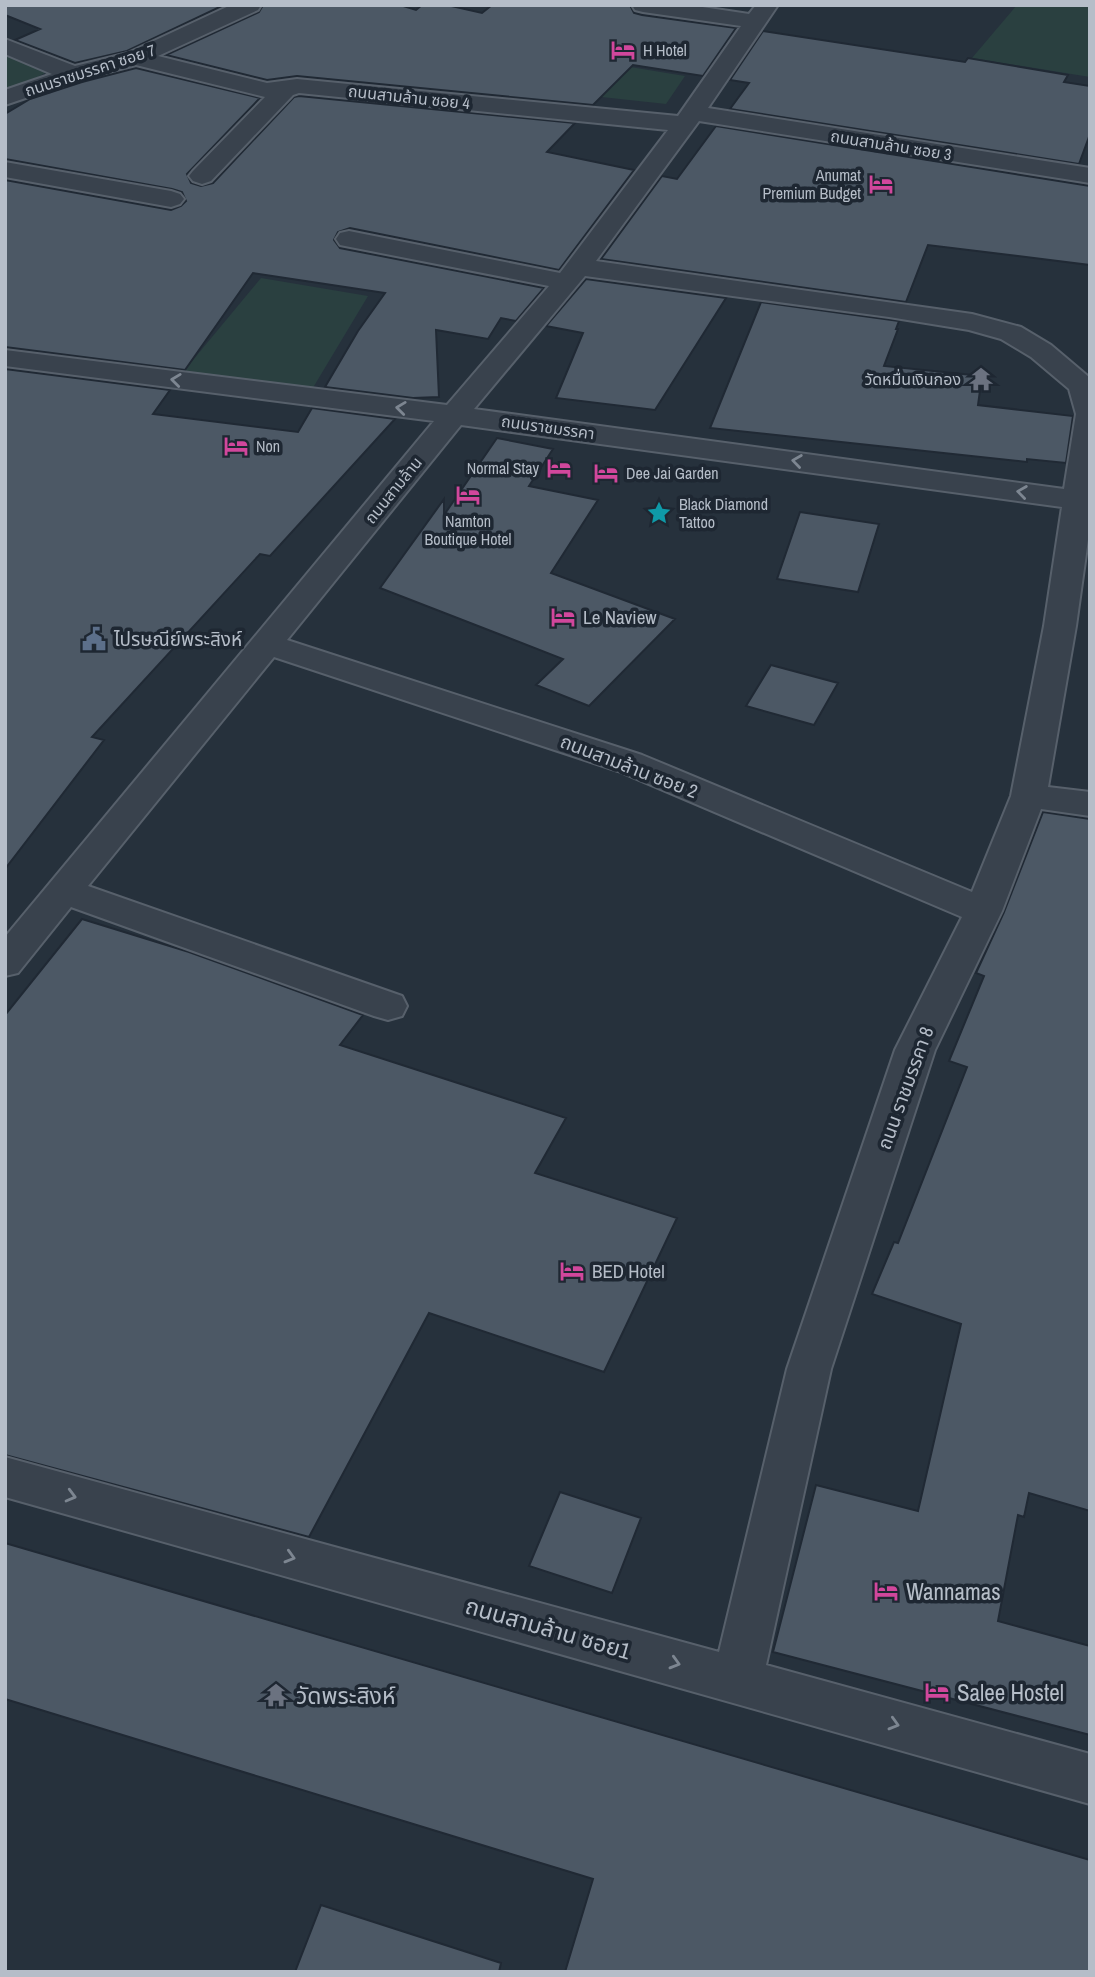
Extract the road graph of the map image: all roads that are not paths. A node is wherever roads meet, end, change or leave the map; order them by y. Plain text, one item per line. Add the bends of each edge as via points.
1 (250, 5) edge
2 (643, 5) edge
3 (762, 14) edge
4 (5, 46) edge
5 (136, 58) junction
6 (73, 74) junction
7 (285, 90) junction
8 (5, 98) edge
9 (689, 118) junction
10 (5, 169) edge
11 (202, 176) dead end
12 (1090, 176) edge
13 (172, 199) dead end
14 (349, 239) dead end
15 (572, 275) junction
16 (5, 358) edge
17 (1090, 414) edge
18 (454, 415) junction
19 (1085, 501) edge
20 (267, 644) junction
21 (1029, 796) junction
22 (1090, 803) edge
23 (64, 891) junction
24 (983, 911) junction
25 (5, 964) edge
26 (388, 1006) dead end
27 (5, 1477) edge
28 (737, 1681) junction
29 (1090, 1779) edge

1 - 5 street, ถนนราชมรรคา ซอย 7
2 - 3 street
3 - 9 street, ถนนสามล้าน
4 - 6 street
5 - 6 street, ถนนราชมรรคา ซอย 7
5 - 7 street, ถนนสามล้าน ซอย 4 via 267,90
6 - 8 street, ถนนราชมรรคา ซอย 7
7 - 9 street, ถนนสามล้าน ซอย 4 via 297,86
7 - 11 street
9 - 12 street, ถนนสามล้าน ซอย 3
9 - 15 street, ถนนสามล้าน
10 - 13 street
14 - 15 street
15 - 17 street via 972,322 1011,333 1041,351 1082,386
15 - 18 street, ถนนสามล้าน
18 -> 16 street, ถนนราชมรรคา
17 - 19 street, ถนน ราชมรรคา 8
19 -> 18 street, ถนนราชมรรคา
18 - 20 street, ถนนสามล้าน
19 - 21 street, ถนน ราชมรรคา 8
20 - 23 street, ถนนสามล้าน
20 - 24 street, ถนนสามล้าน ซอย 2 via 630,763
21 - 22 street
21 - 24 street, ถนน ราชมรรคา 8
23 - 25 street, ถนนสามล้าน
23 - 26 street
24 - 28 street, ถนน ราชมรรคา 8 via 915,1050 809,1369
27 -> 28 street, ถนนสามล้าน ซอย1
28 -> 29 street, ถนนสามล้าน ซอย1

